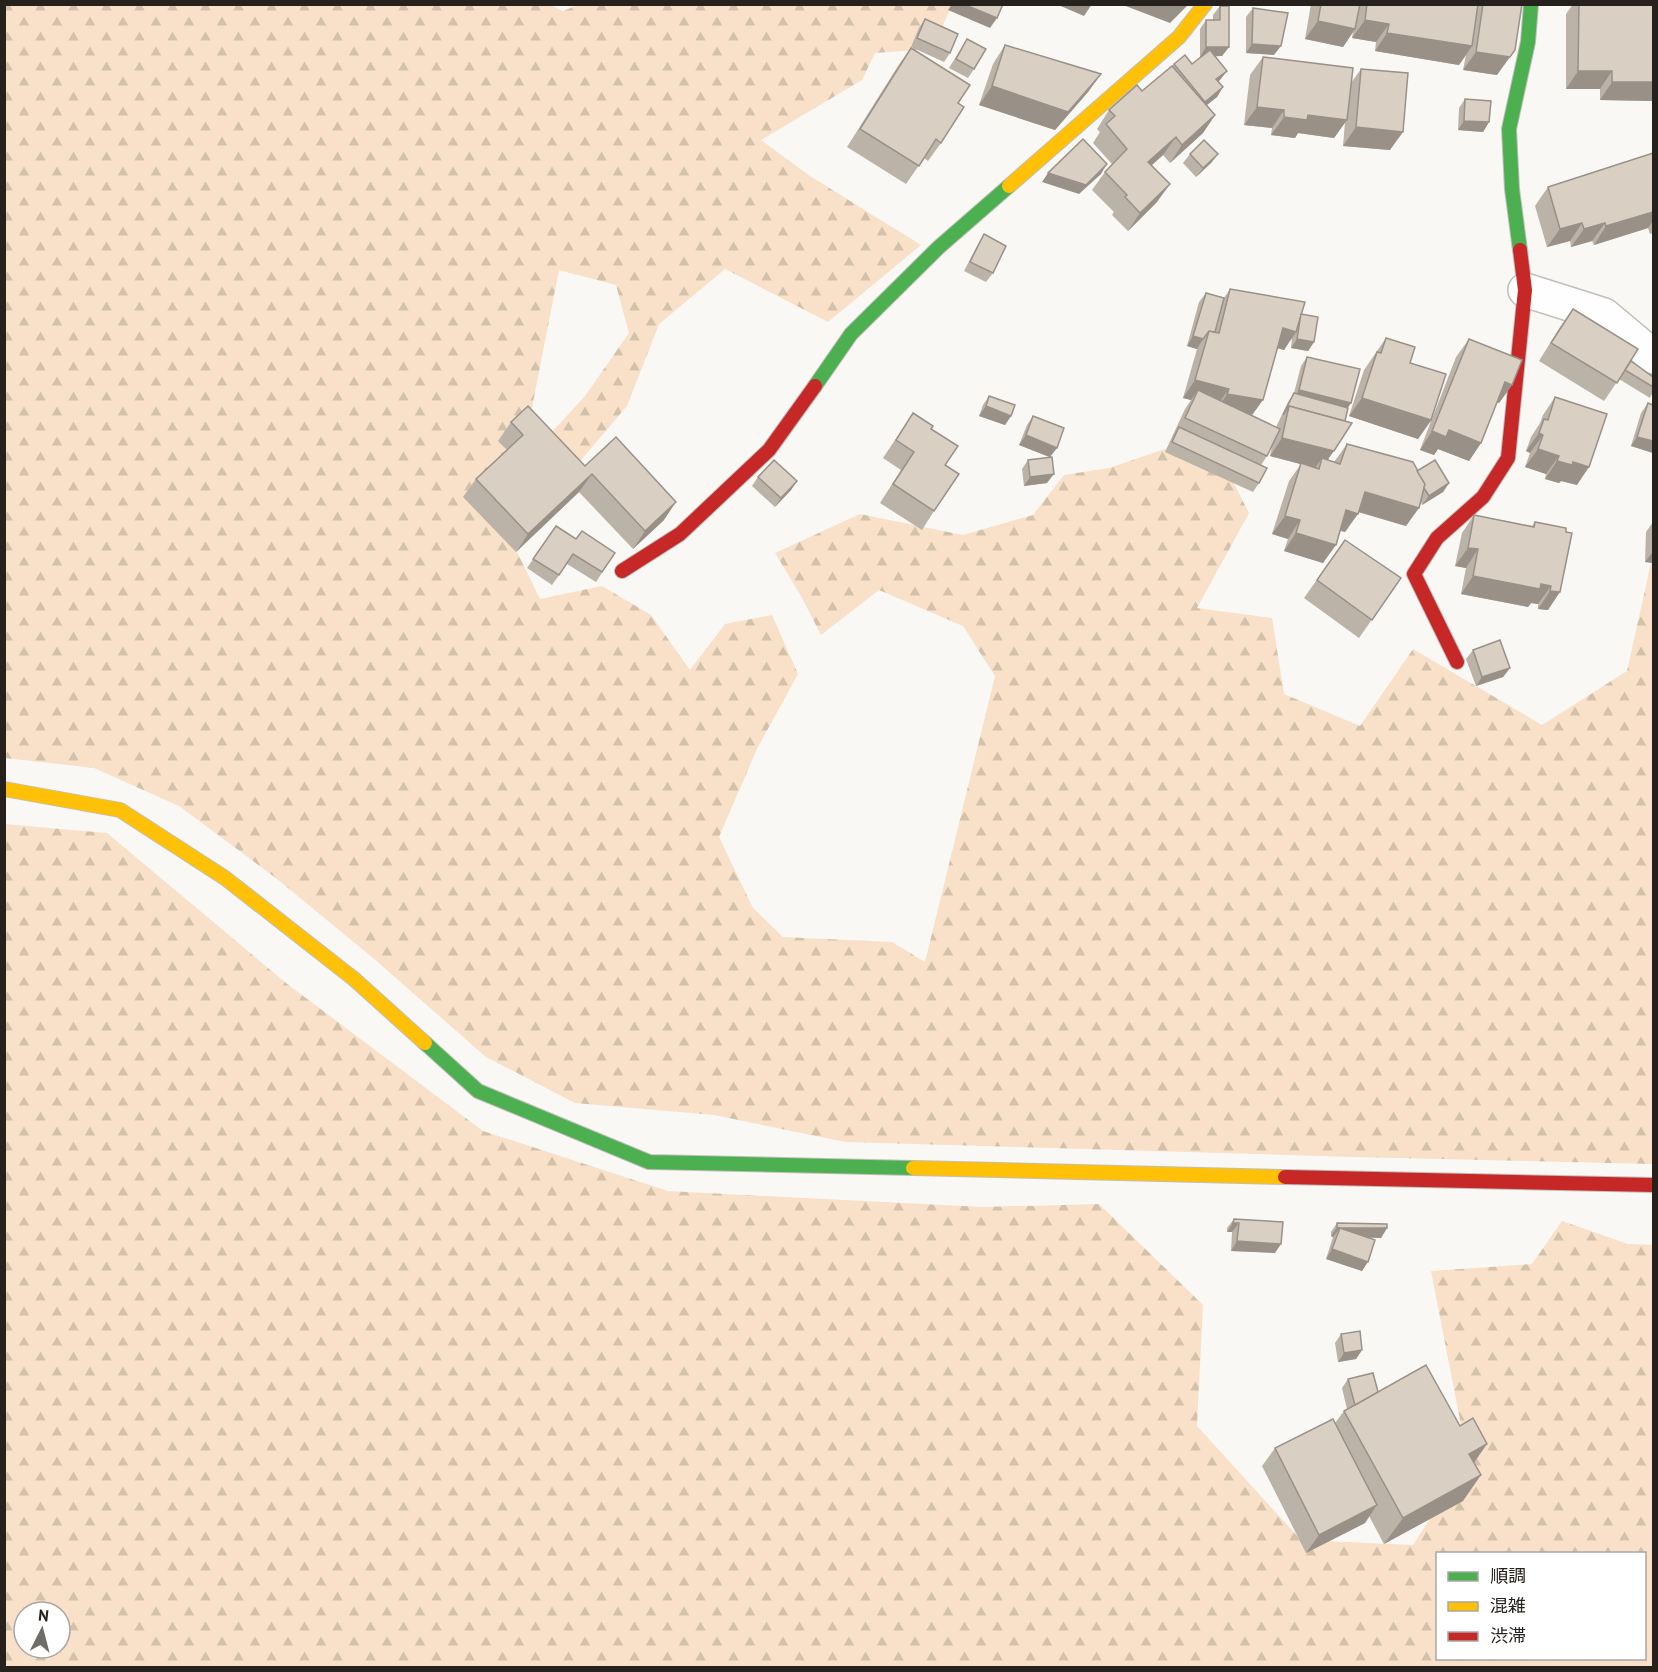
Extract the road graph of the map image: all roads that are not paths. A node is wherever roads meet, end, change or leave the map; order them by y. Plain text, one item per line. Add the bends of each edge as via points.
1 (1205, 4) edge
2 (1531, 4) edge
3 (1525, 290) junction
4 (1653, 357) edge
5 (622, 571) dead end
6 (1457, 662) dead end
7 (4, 789) edge
8 (1653, 1185) edge

1 - 5 street via 1179,37 939,247 851,334 769,450 680,534
2 - 3 street via 1528,42 1509,129
3 - 4 street via 1604,315
3 - 6 street via 1508,458 1483,497 1437,538 1414,574
7 - 8 street via 120,810 225,878 354,979 478,1091 649,1162

